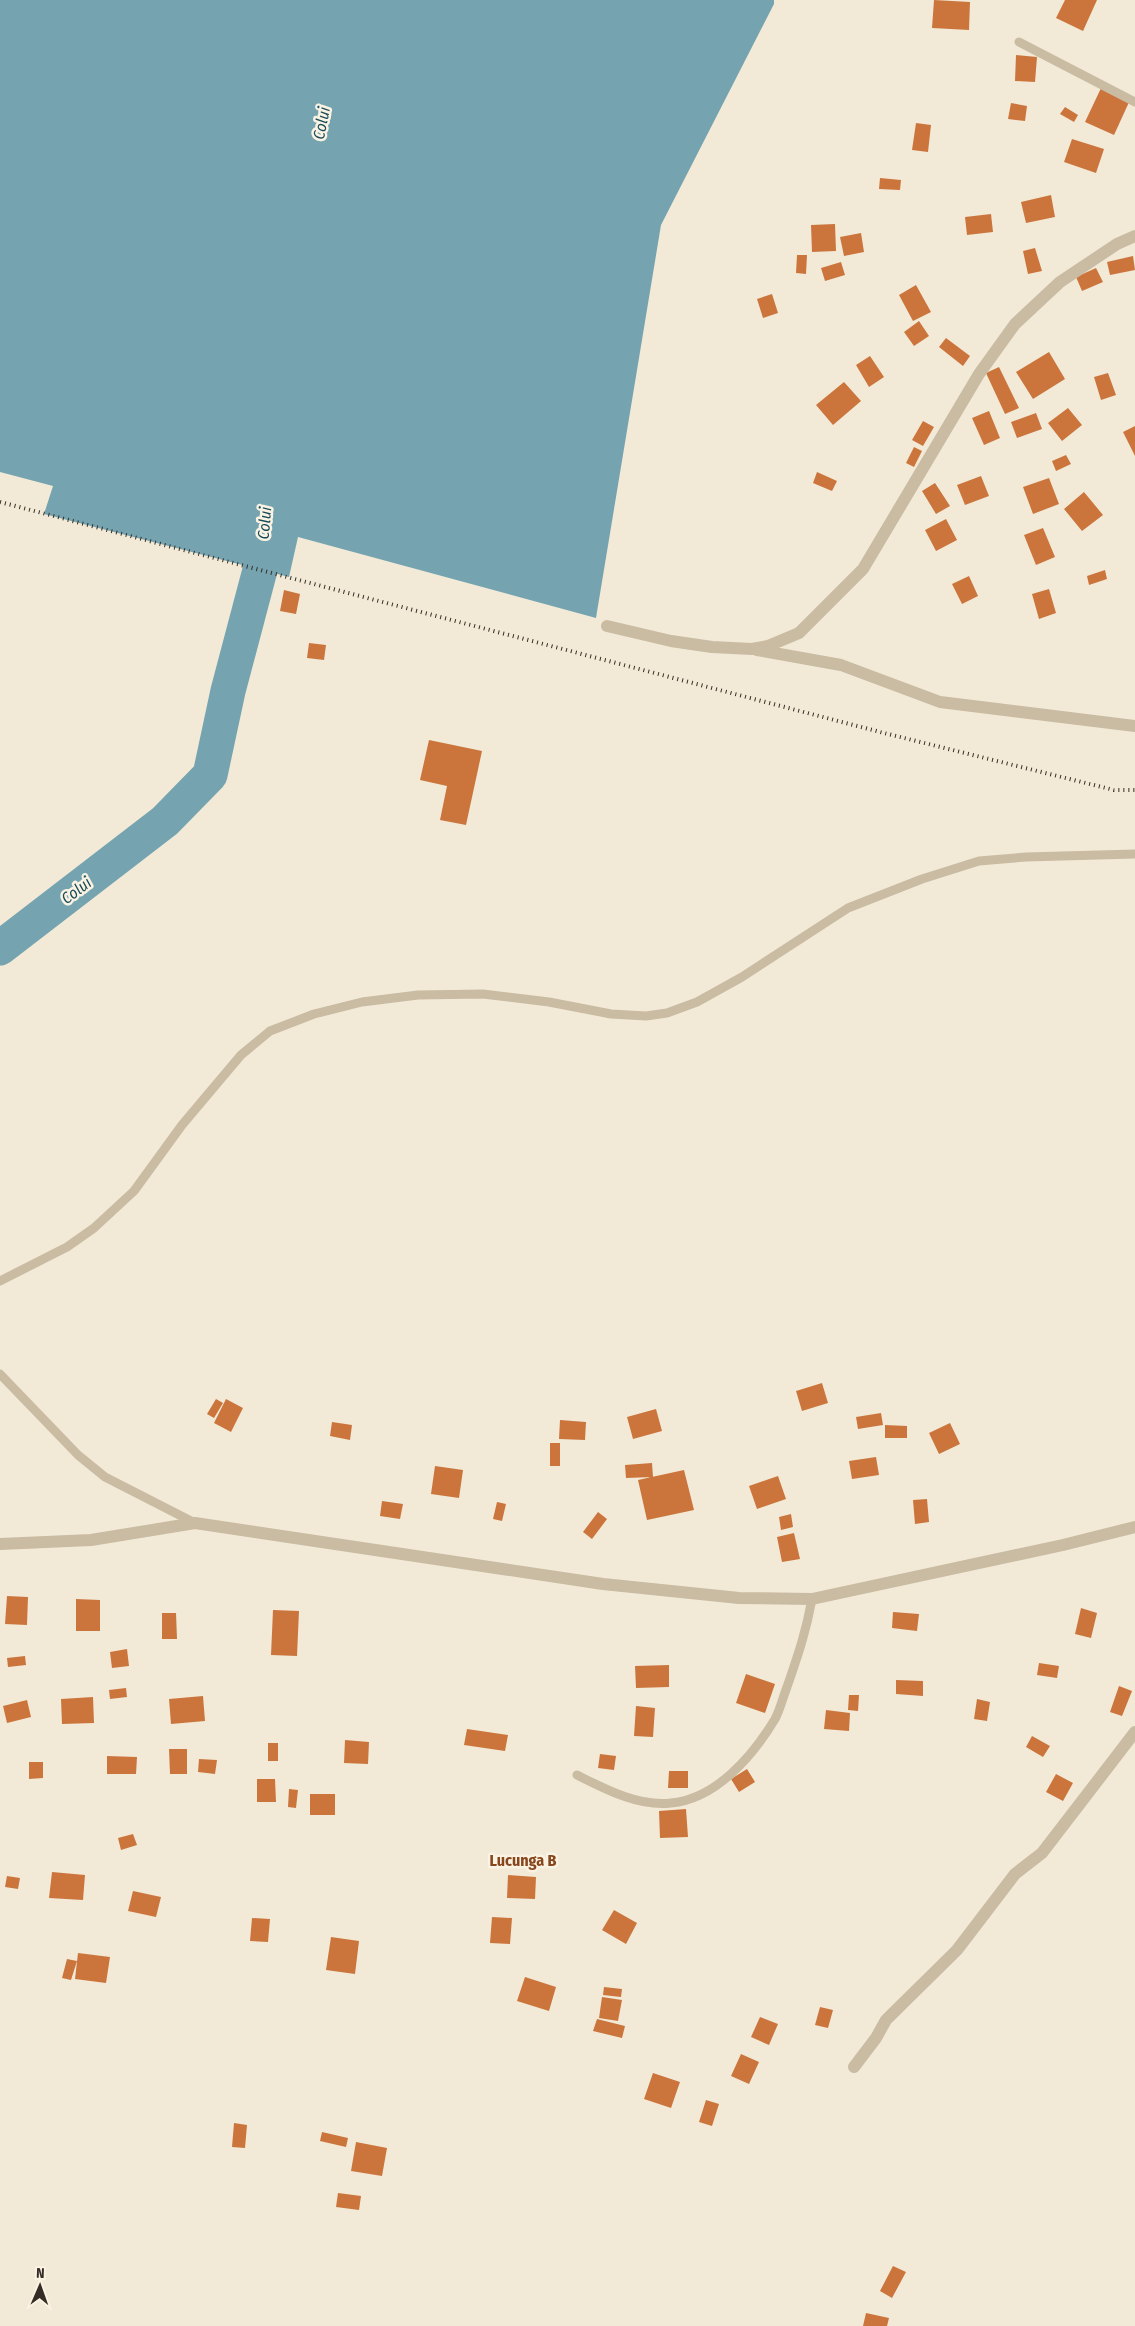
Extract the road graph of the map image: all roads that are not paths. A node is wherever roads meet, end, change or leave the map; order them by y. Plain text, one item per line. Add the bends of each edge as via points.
1 (1018, 42) dead end
2 (1135, 102) edge
3 (1135, 236) edge
4 (607, 626) dead end
5 (752, 649) junction
6 (1135, 726) edge
7 (1135, 854) edge
8 (0, 1281) edge
9 (0, 1374) edge
10 (195, 1523) junction
11 (1135, 1527) edge
12 (0, 1544) edge
13 (812, 1599) junction
14 (1135, 1732) edge
15 (577, 1775) dead end
16 (854, 2067) dead end

1 - 2 lane
3 - 5 street via 1117,244 1060,282 1015,324 979,374 863,569 799,633
4 - 5 street via 671,641
5 - 6 street via 841,665 940,702
7 - 8 lane via 979,861 922,879 848,908 742,977 698,1002 667,1013 646,1016 611,1014 483,994 418,995 362,1002 314,1014 270,1031 241,1055 134,1191 94,1228 67,1247
9 - 10 lane via 78,1455 105,1477
10 - 12 street via 91,1540
10 - 13 street via 603,1584 739,1598
11 - 13 street
13 - 15 lane via 802,1646 775,1718 750,1754 724,1780 690,1799 655,1803 606,1790
14 - 16 street via 1042,1853 1015,1874 957,1950 886,2020

